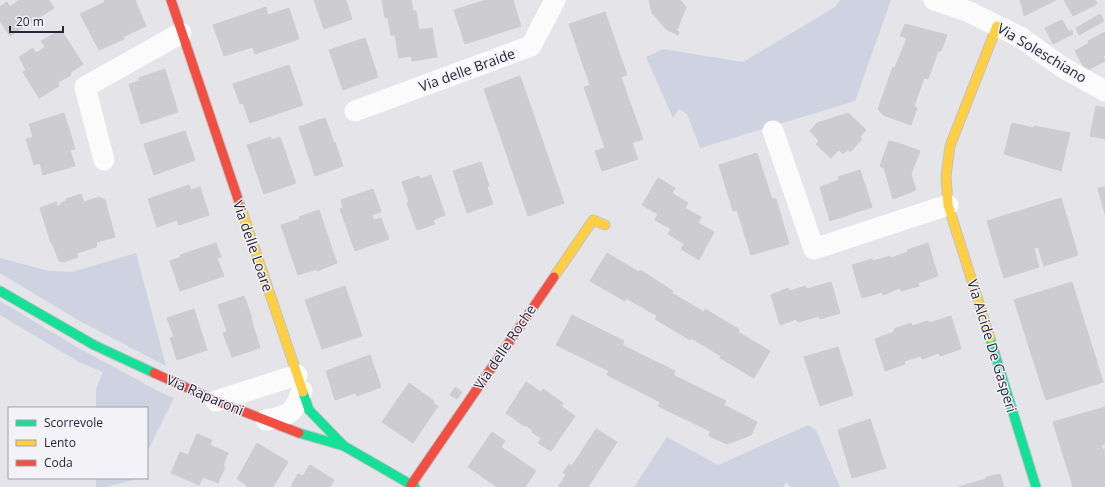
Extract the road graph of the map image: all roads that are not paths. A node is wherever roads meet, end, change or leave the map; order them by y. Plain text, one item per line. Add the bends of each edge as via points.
1 (171, 0) edge
2 (556, 0) edge
3 (934, 0) edge
4 (997, 26) junction
5 (181, 33) junction
6 (1105, 91) edge
7 (355, 111) dead end
8 (773, 131) dead end
9 (104, 160) dead end
10 (948, 205) junction
11 (604, 225) dead end
12 (0, 291) edge
13 (300, 383) junction
14 (216, 401) junction
15 (266, 420) junction
16 (344, 446) junction
17 (408, 485) edge
18 (1036, 487) edge

1 - 5 street, Via delle Loare
2 - 7 street, Via delle Braide via 531,46
3 - 4 street, Via Soleschiano via 967,11
4 - 6 street, Via Soleschiano via 1020,37 1062,67
4 - 10 street, Via Alcide De Gasperi via 950,146 946,176
5 - 9 street via 85,87
5 - 13 street, Via delle Loare
8 - 10 street via 814,249
10 - 18 street, Via Alcide De Gasperi
11 - 17 street, Via delle Roche via 593,220
12 - 14 street, Via Raparoni via 94,345
13 - 14 street
13 - 15 street via 294,409 286,415
13 - 16 street, Via delle Loare via 309,410
14 - 15 street, Via Raparoni
15 - 16 street, Via Raparoni
16 - 17 street, Via Raparoni

